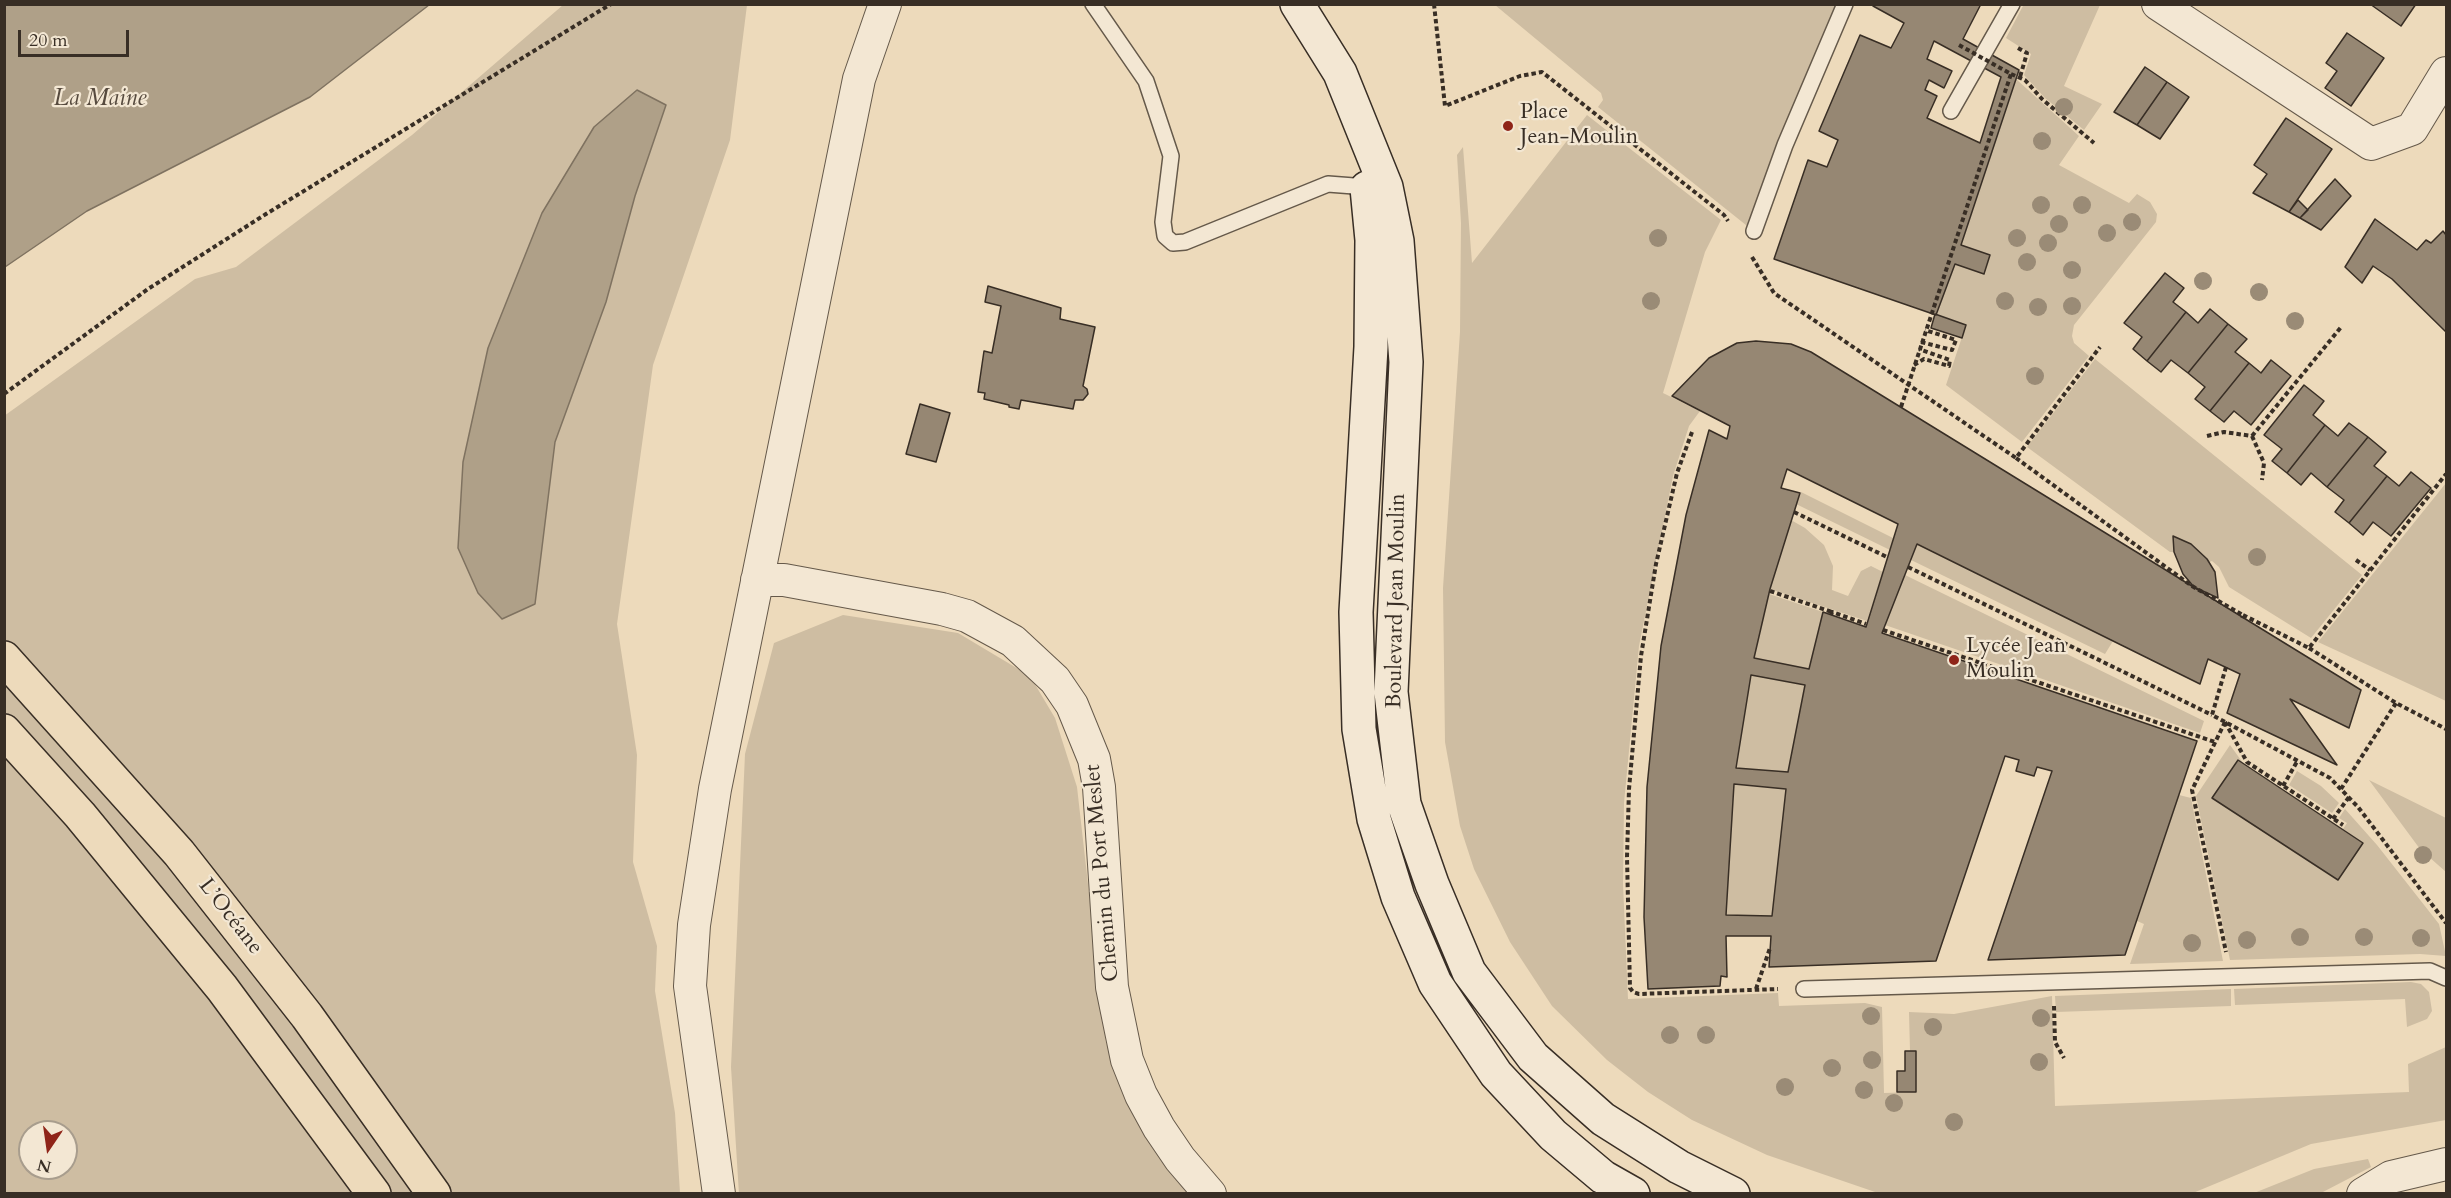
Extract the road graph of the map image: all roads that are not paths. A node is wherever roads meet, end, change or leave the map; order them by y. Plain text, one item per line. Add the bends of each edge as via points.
1 (885, 4) edge
2 (1093, 4) edge
3 (1298, 4) edge
4 (1845, 4) edge
5 (2012, 4) edge
6 (2158, 4) edge
7 (2446, 73) edge
8 (1951, 111) dead end
9 (1360, 126) junction
10 (1366, 187) junction
11 (1754, 231) dead end
12 (757, 580) junction
13 (4, 658) edge
14 (4, 731) edge
15 (2446, 978) edge
16 (1804, 989) road end
17 (2446, 1164) edge
18 (374, 1194) edge
19 (434, 1194) edge
20 (719, 1194) edge
21 (1210, 1194) edge
22 (1633, 1194) edge
23 (1733, 1194) edge
24 (2363, 1194) edge

1 - 12 street via 859,79
2 - 10 lane via 1146,81 1171,156 1163,222 1165,236 1173,243 1185,242 1328,184
3 - 9 main road, Boulevard Jean Moulin via 1340,73
4 - 11 lane via 1785,145
5 - 8 lane
6 - 7 street via 2371,144 2412,129
9 - 10 main road, Boulevard Jean Moulin
9 - 23 main road, Boulevard Jean Moulin via 1386,188 1396,241 1406,362 1391,692 1404,804 1469,972 1533,1057 1603,1119 1679,1167
10 - 22 main road, Boulevard Jean Moulin via 1372,240 1371,347 1356,612 1359,729 1374,819 1398,897 1435,983 1496,1074 1553,1135 1604,1177
12 - 20 street via 716,789 694,925 690,986
12 - 21 street, Chemin du Port Meslet via 784,580 967,616 1013,641 1055,680 1072,705 1094,759 1112,987 1127,1060 1159,1128
13 - 19 highway, L’Océane via 178,853 307,1016
14 - 18 highway via 80,815 222,988
15 - 16 lane via 2430,970
17 - 24 street via 2391,1178

